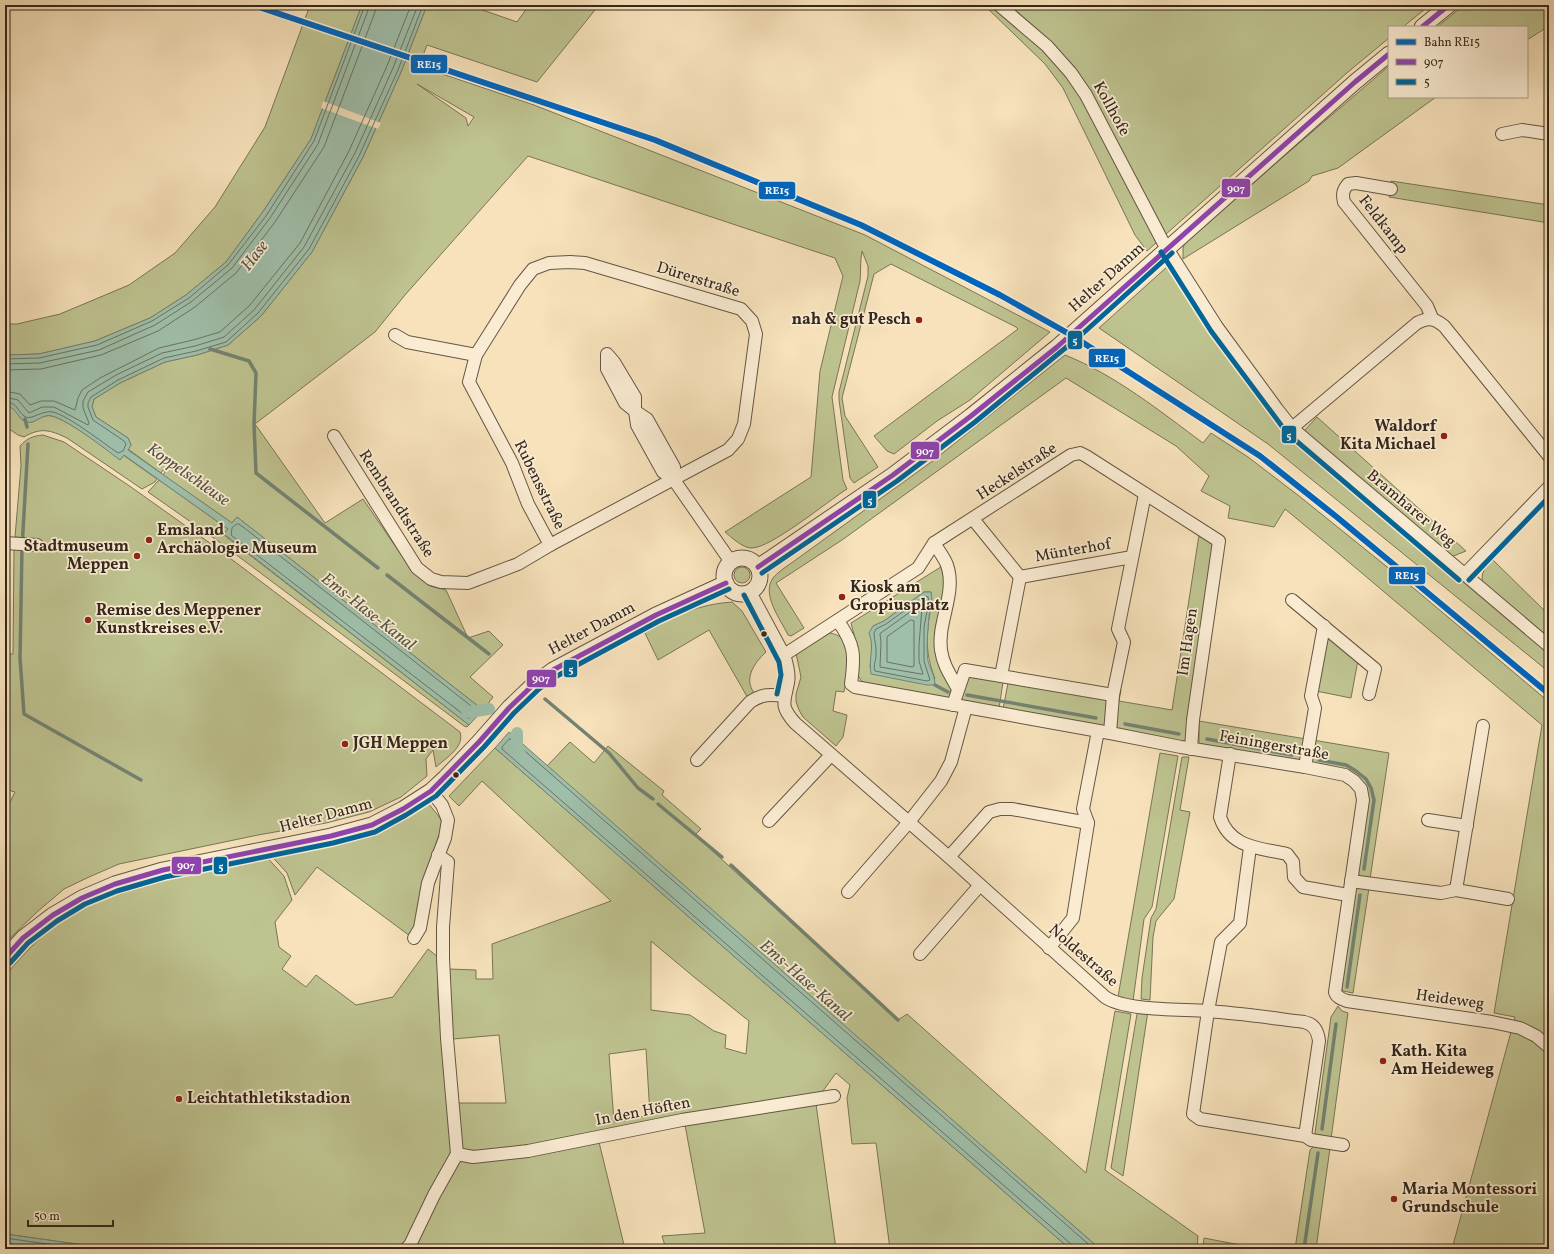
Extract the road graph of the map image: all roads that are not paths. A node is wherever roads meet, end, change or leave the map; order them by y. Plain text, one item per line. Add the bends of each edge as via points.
1 (999, 5) edge
2 (1449, 5) edge
3 (1423, 26) edge
4 (1388, 55) edge
5 (1502, 134) dead end
6 (1549, 134) edge
7 (1391, 188) dead end
8 (1167, 248) junction
9 (533, 270) joint
10 (1432, 318) junction
11 (395, 335) dead end
12 (476, 355) junction
13 (635, 411) dead end
14 (1292, 428) junction
15 (334, 436) dead end
16 (1549, 456) edge
17 (674, 480) junction
18 (1549, 487) edge
19 (1145, 494) junction
20 (974, 519) junction
21 (1219, 541) joint
22 (11, 543) edge
23 (934, 544) junction
24 (33, 545) dead end
25 (550, 545) junction
26 (1132, 557) junction
27 (731, 562) junction
28 (758, 567) junction
29 (1464, 575) junction
30 (1020, 577) junction
31 (726, 583) junction
32 (750, 592) junction
33 (1292, 600) dead end
34 (838, 621) junction
35 (1324, 626) junction
36 (1549, 646) edge
37 (784, 655) junction
38 (1001, 676) junction
39 (958, 689) junction
40 (1368, 694) dead end
41 (1113, 695) junction
42 (784, 696) junction
43 (953, 705) junction
44 (966, 707) junction
45 (1483, 726) dead end
46 (1098, 730) junction
47 (1110, 733) junction
48 (1191, 749) junction
49 (1230, 754) junction
50 (831, 755) junction
51 (697, 760) dead end
52 (1305, 767) junction
53 (431, 791) junction
54 (1428, 820) dead end
55 (770, 821) dead end
56 (909, 822) junction
57 (1088, 823) junction
58 (1467, 826) junction
59 (1250, 847) junction
60 (438, 855) junction
61 (949, 857) junction
62 (1351, 881) junction
63 (980, 885) junction
64 (1456, 890) junction
65 (848, 892) dead end
66 (1348, 895) junction
67 (1508, 899) dead end
68 (414, 938) dead end
69 (1049, 948) junction
70 (920, 954) dead end
71 (5, 958) edge
72 (1341, 998) joint
73 (1208, 1011) junction
74 (1549, 1047) edge
75 (834, 1096) dead end
76 (1305, 1136) junction
77 (1343, 1145) dead end
78 (457, 1154) junction
79 (406, 1249) edge

1 - 8 street, Kollhofe via 1047,46 1071,73 1086,95
2 - 3 street
4 - 8 street, Helter Damm
5 - 6 street via 1522,130
7 - 10 street, Feldkamp via 1352,183 1344,188 1342,194 1344,202 1427,306
8 - 14 street, Bramharer Weg via 1217,327
8 - 28 street, Helter Damm via 1076,331 971,416 892,475
9 - 12 street, Rubensstraße via 520,285
9 - 17 street, Dürerstraße via 549,263 585,262 741,309 752,321 756,334 744,424 738,439 728,450
10 - 14 street via 1417,323
10 - 16 street, Feldkamp via 1444,326
11 - 12 street via 407,342
12 - 25 street, Rubensstraße via 468,382 512,463 528,504
13 - 17 street via 637,425 644,439 663,472
14 - 29 street, Bramharer Weg
15 - 25 street, Rembrandtstraße via 417,568 431,579 468,583 518,564
17 - 25 street, Rubensstraße
17 - 27 street
18 - 29 street
19 - 20 street, Heckelstraße via 1080,453 1071,455
19 - 21 street, Heckelstraße
19 - 26 street, Münterhof
20 - 23 street, Heckelstraße
20 - 30 street, Münterhof
21 - 48 street, Im Hagen
22 - 24 street
23 - 34 street via 918,568
23 - 39 street via 947,565 949,582 940,648 944,664
26 - 30 street, Münterhof
26 - 41 street, Münterhof via 1118,629 1124,642
27 - 28 street via 745,558 752,560
27 - 31 street via 725,573
28 - 32 street via 760,581
29 - 36 street, Bramharer Weg
30 - 38 street, Münterhof
31 - 32 street via 735,592
31 - 53 street, Helter Damm via 643,622 553,670 509,708 454,770
32 - 37 street
33 - 35 street
34 - 37 street
34 - 43 street, Feiningerstraße via 852,646 851,684 855,687
35 - 40 street via 1375,669
35 - 52 street via 1311,696 1315,708
37 - 42 street via 789,673
38 - 39 street via 965,670
38 - 41 street
39 - 43 street
41 - 47 street, Münterhof
42 - 50 street, Noldestraße via 784,705 789,716
42 - 51 street via 766,694 750,702
43 - 44 street, Feiningerstraße
44 - 46 street, Feiningerstraße
44 - 56 street via 951,762 941,781
45 - 58 street
46 - 47 street, Feiningerstraße
46 - 57 street via 1083,809
47 - 48 street, Feiningerstraße
48 - 49 street, Feiningerstraße
49 - 52 street, Feiningerstraße
49 - 59 street via 1220,817 1223,826 1234,839
50 - 55 street
50 - 56 street, Noldestraße
52 - 62 street, Feiningerstraße via 1345,775 1361,789 1362,800
53 - 60 street via 442,805 448,820 445,838
53 - 71 street, Helter Damm via 372,825 307,842 163,870 115,884 82,898 53,915 23,938
54 - 58 street
56 - 61 street, Noldestraße
56 - 65 street
57 - 61 street via 1000,809 989,812
57 - 69 street via 1073,918
58 - 64 street
59 - 66 street via 1287,854 1293,862 1294,877 1303,887
59 - 73 street via 1240,923 1222,942
60 - 68 street via 428,883 420,928
60 - 78 street via 448,862 442,959
61 - 63 street, Noldestraße
62 - 64 street via 1441,893
62 - 66 street, Feiningerstraße
63 - 69 street, Noldestraße
63 - 70 street
64 - 67 street
66 - 72 street, Feiningerstraße via 1335,992
69 - 73 street, Noldestraße via 1105,997 1116,1003
72 - 74 street, Heideweg via 1520,1028 1536,1036
73 - 76 street via 1193,1114 1200,1119
73 - 76 street, Noldestraße via 1304,1022 1314,1026 1319,1041
75 - 78 street, In den Höften via 682,1120 528,1151 473,1157
76 - 77 street via 1311,1140
78 - 79 street

